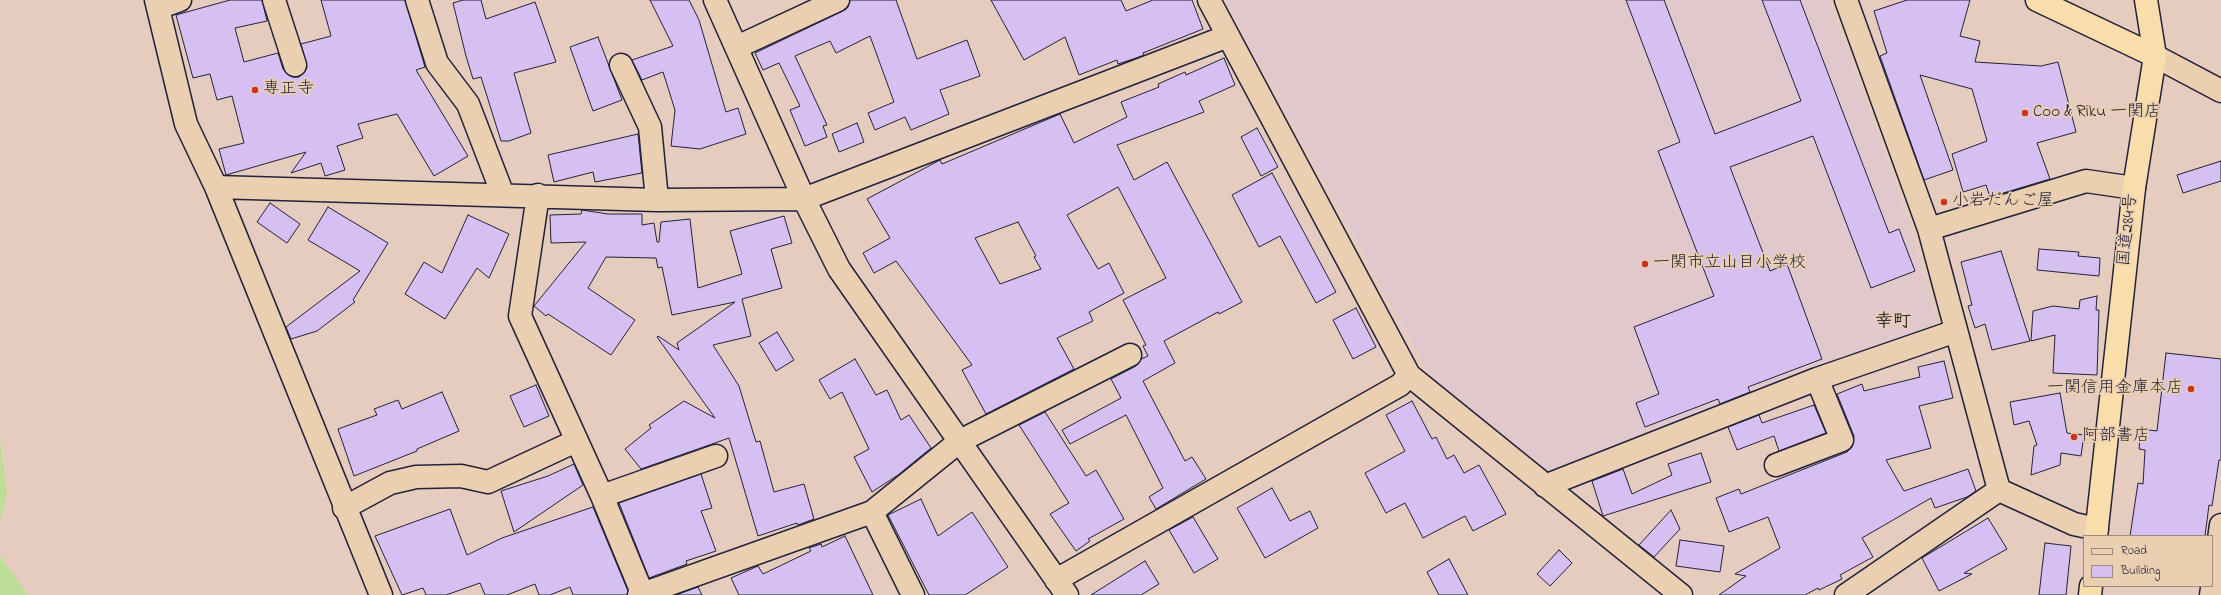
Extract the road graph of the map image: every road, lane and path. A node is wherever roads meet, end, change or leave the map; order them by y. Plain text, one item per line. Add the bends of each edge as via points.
1 (180, 0) edge
2 (274, 0) edge
3 (417, 0) edge
4 (715, 0) edge
5 (838, 0) edge
6 (1210, 0) edge
7 (1846, 0) edge
8 (2037, 0) edge
9 (2146, 0) edge
10 (157, 4) edge
11 (1228, 36) junction
12 (737, 47) junction
13 (2156, 56) junction
14 (295, 65) dead end
15 (621, 65) dead end
16 (2221, 90) edge
17 (216, 187) junction
18 (2134, 188) junction
19 (503, 195) junction
20 (538, 195) junction
21 (804, 199) junction
22 (657, 200) junction
23 (1929, 229) junction
24 (1956, 331) junction
25 (1130, 355) dead end
26 (1409, 375) junction
27 (1817, 379) junction
28 (576, 441) junction
29 (960, 441) junction
30 (716, 456) dead end
31 (1776, 465) dead end
32 (1545, 486) junction
33 (1999, 490) junction
34 (602, 496) junction
35 (344, 508) junction
36 (872, 512) junction
37 (2221, 525) edge
38 (2097, 532) edge
39 (2214, 584) edge
40 (1061, 588) edge
41 (381, 595) edge
42 (642, 595) edge
43 (914, 595) edge
44 (1681, 595) edge
45 (1846, 595) edge

1 - 10 street
2 - 14 street
3 - 19 street via 437,63 468,104
4 - 12 street
5 - 12 street
6 - 11 street
7 - 23 street
8 - 13 highway
9 - 13 highway, 国道284号
10 - 17 street via 186,124
11 - 21 street
11 - 26 street
12 - 21 street
13 - 16 street
13 - 18 highway, 国道284号
15 - 22 street via 650,127
17 - 19 street
17 - 35 street
18 - 23 street via 2086,181
18 - 38 highway, 国道284号
19 - 20 street
20 - 22 street
20 - 28 street via 520,316
21 - 22 street
21 - 29 street via 839,269
23 - 24 street
24 - 27 street
24 - 33 street
25 - 29 street
26 - 32 street
26 - 40 street via 1400,385
27 - 31 street via 1842,440
27 - 32 street
28 - 34 street
28 - 35 street via 488,482 460,476 416,477 390,483
29 - 36 street
29 - 40 street
30 - 34 street
32 - 44 street
33 - 38 street
33 - 45 street
34 - 42 street
35 - 41 street
36 - 42 street
36 - 43 street
37 - 39 street

